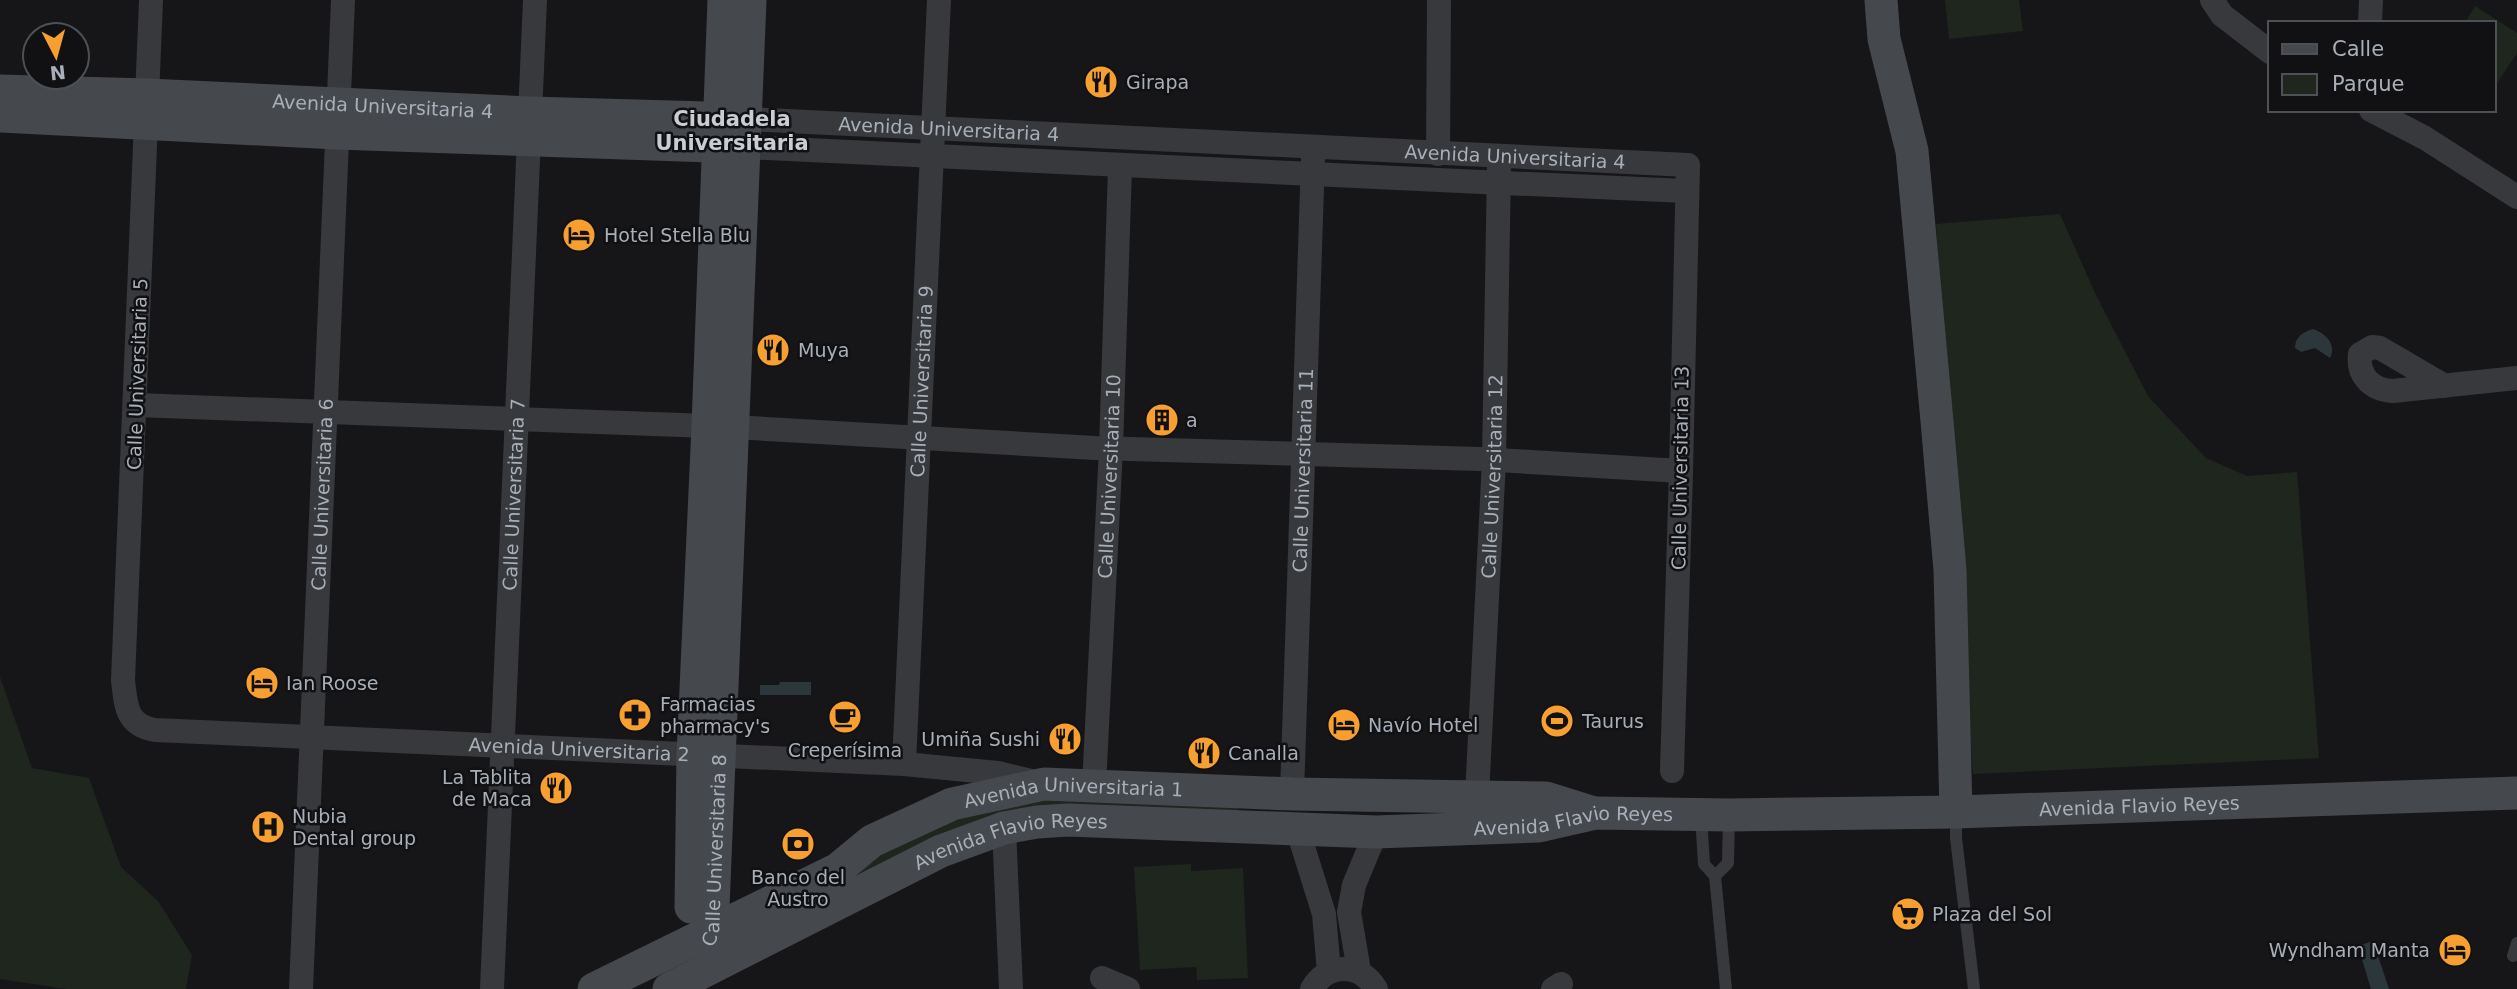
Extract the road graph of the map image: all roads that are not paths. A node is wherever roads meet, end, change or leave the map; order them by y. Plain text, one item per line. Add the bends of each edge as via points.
1 (151, 0) edge
2 (343, 0) edge
3 (535, 0) edge
4 (724, 0) edge
5 (750, 0) edge
6 (939, 0) edge
7 (1439, 0) edge
8 (1881, 0) edge
9 (2212, 0) edge
10 (2371, 0) edge
11 (2370, 21) edge
12 (2268, 50) edge
13 (0, 91) edge
14 (147, 110) junction
15 (2375, 112) edge
16 (2403, 112) edge
17 (0, 116) edge
18 (338, 118) junction
19 (530, 127) junction
20 (933, 128) junction
21 (732, 132) junction
22 (1101, 138) junction
23 (2425, 138) junction
24 (1313, 148) junction
25 (1438, 154) junction
26 (1499, 156) junction
27 (932, 157) junction
28 (1688, 165) joint
29 (1110, 166) junction
30 (1313, 173) junction
31 (1498, 183) junction
32 (1686, 191) junction
33 (2517, 197) edge
34 (2517, 379) edge
35 (2445, 386) dead end
36 (136, 405) junction
37 (325, 411) junction
38 (517, 419) junction
39 (721, 427) junction
40 (919, 436) junction
41 (1111, 448) junction
42 (1303, 453) junction
43 (1494, 460) junction
44 (1681, 471) junction
45 (155, 730) joint
46 (314, 736) junction
47 (501, 745) junction
48 (707, 755) junction
49 (904, 764) junction
50 (1671, 771) dead end
51 (1044, 784) junction
52 (1094, 786) junction
53 (2517, 793) edge
54 (1292, 794) junction
55 (1477, 796) junction
56 (1956, 811) junction
57 (1596, 813) junction
58 (1715, 815) junction
59 (1004, 828) junction
60 (1298, 831) junction
61 (1376, 832) junction
62 (1716, 876) junction
63 (1349, 912) junction
64 (1324, 914) junction
65 (701, 936) junction
66 (2517, 943) edge
67 (2513, 956) dead end
68 (1359, 971) junction
69 (1102, 978) dead end
70 (1321, 980) edge
71 (686, 984) edge
72 (301, 989) edge
73 (492, 989) edge
74 (594, 989) edge
75 (1011, 989) edge
76 (1128, 989) edge
77 (1376, 989) edge
78 (1726, 989) edge
79 (1974, 989) edge

1 - 14 street, Calle Universitaria 5
2 - 18 street, Calle Universitaria 6
3 - 19 street, Calle Universitaria 7
4 - 21 main road, Calle Universitaria 8
5 - 21 main road, Calle Universitaria 8
6 - 20 street, Calle Universitaria 9
7 - 25 street
8 - 56 main road via 1884,39 1912,151 1937,421 1950,570
9 - 12 street via 2222,15
10 - 11 street
13 - 14 main road, Avenida Universitaria 4
14 - 17 main road, Avenida Universitaria 4
14 - 18 main road, Avenida Universitaria 4
14 - 36 street, Calle Universitaria 5
15 - 23 street
16 - 23 street
18 - 19 main road, Avenida Universitaria 4
18 - 37 street, Calle Universitaria 6
19 - 21 main road, Avenida Universitaria 4
19 - 38 street, Calle Universitaria 7
20 - 21 street, Avenida Universitaria 4
20 - 22 street, Avenida Universitaria 4
20 - 27 street, Calle Universitaria 9
21 - 27 street, Avenida Universitaria 4
21 - 39 main road, Calle Universitaria 8
22 - 24 street, Avenida Universitaria 4
22 - 29 street, Calle Universitaria 10
23 - 33 street
24 - 25 street, Avenida Universitaria 4
24 - 30 street, Calle Universitaria 11
25 - 26 street, Avenida Universitaria 4
26 - 28 street, Avenida Universitaria 4
26 - 31 street, Calle Universitaria 12
27 - 29 street, Avenida Universitaria 4
27 - 40 street, Calle Universitaria 9
28 - 32 street, Calle Universitaria 13
29 - 30 street, Avenida Universitaria 4
29 - 41 street, Calle Universitaria 10
30 - 31 street, Avenida Universitaria 4
30 - 42 street, Calle Universitaria 11
31 - 32 street, Avenida Universitaria 4
31 - 43 street, Calle Universitaria 12
32 - 44 street, Calle Universitaria 13
34 - 35 street
36 - 37 street
36 - 45 street, Calle Universitaria 5 via 122,680 129,715 141,727
37 - 38 street
37 - 46 street, Calle Universitaria 6
38 - 39 street
38 - 47 street, Calle Universitaria 7
39 - 40 street
39 - 48 main road, Calle Universitaria 8
40 - 41 street
40 - 49 street, Calle Universitaria 9
41 - 42 street
41 - 52 street, Calle Universitaria 10
42 - 43 street
42 - 54 street, Calle Universitaria 11
43 - 44 street
43 - 55 street, Calle Universitaria 12
44 - 50 street, Calle Universitaria 13
45 - 46 street, Avenida Universitaria 2
46 - 47 street, Avenida Universitaria 2
46 - 72 street, Calle Universitaria 6
47 - 48 street, Avenida Universitaria 2
47 - 73 street, Calle Universitaria 7
48 - 49 street, Avenida Universitaria 2
48 - 65 main road, Calle Universitaria 8
49 - 51 street, Avenida Universitaria 2 via 998,773
51 - 52 main road, Avenida Universitaria 1
51 - 65 main road, Avenida Universitaria 1 via 953,804 904,824 872,841 838,869
52 - 54 main road, Avenida Universitaria 1
53 - 56 main road, Avenida Flavio Reyes
54 - 55 main road, Avenida Universitaria 1
55 - 57 main road, Avenida Universitaria 1 via 1546,798
56 - 58 main road, Avenida Flavio Reyes
56 - 79 lane
57 - 58 main road, Avenida Flavio Reyes
57 - 61 main road, Avenida Flavio Reyes via 1539,826
58 - 62 lane via 1704,864
58 - 62 lane via 1728,863
59 - 60 main road, Avenida Flavio Reyes via 1068,820
59 - 71 main road, Avenida Flavio Reyes via 941,850
59 - 75 street
60 - 61 main road, Avenida Flavio Reyes
60 - 64 street
61 - 63 street via 1354,885
62 - 78 lane
63 - 64 street
63 - 68 street
64 - 70 street
65 - 71 main road, Calle Universitaria 8
65 - 74 main road, Avenida Universitaria 1
66 - 67 lane
68 - 70 street via 1349,968
68 - 77 street
69 - 76 street

